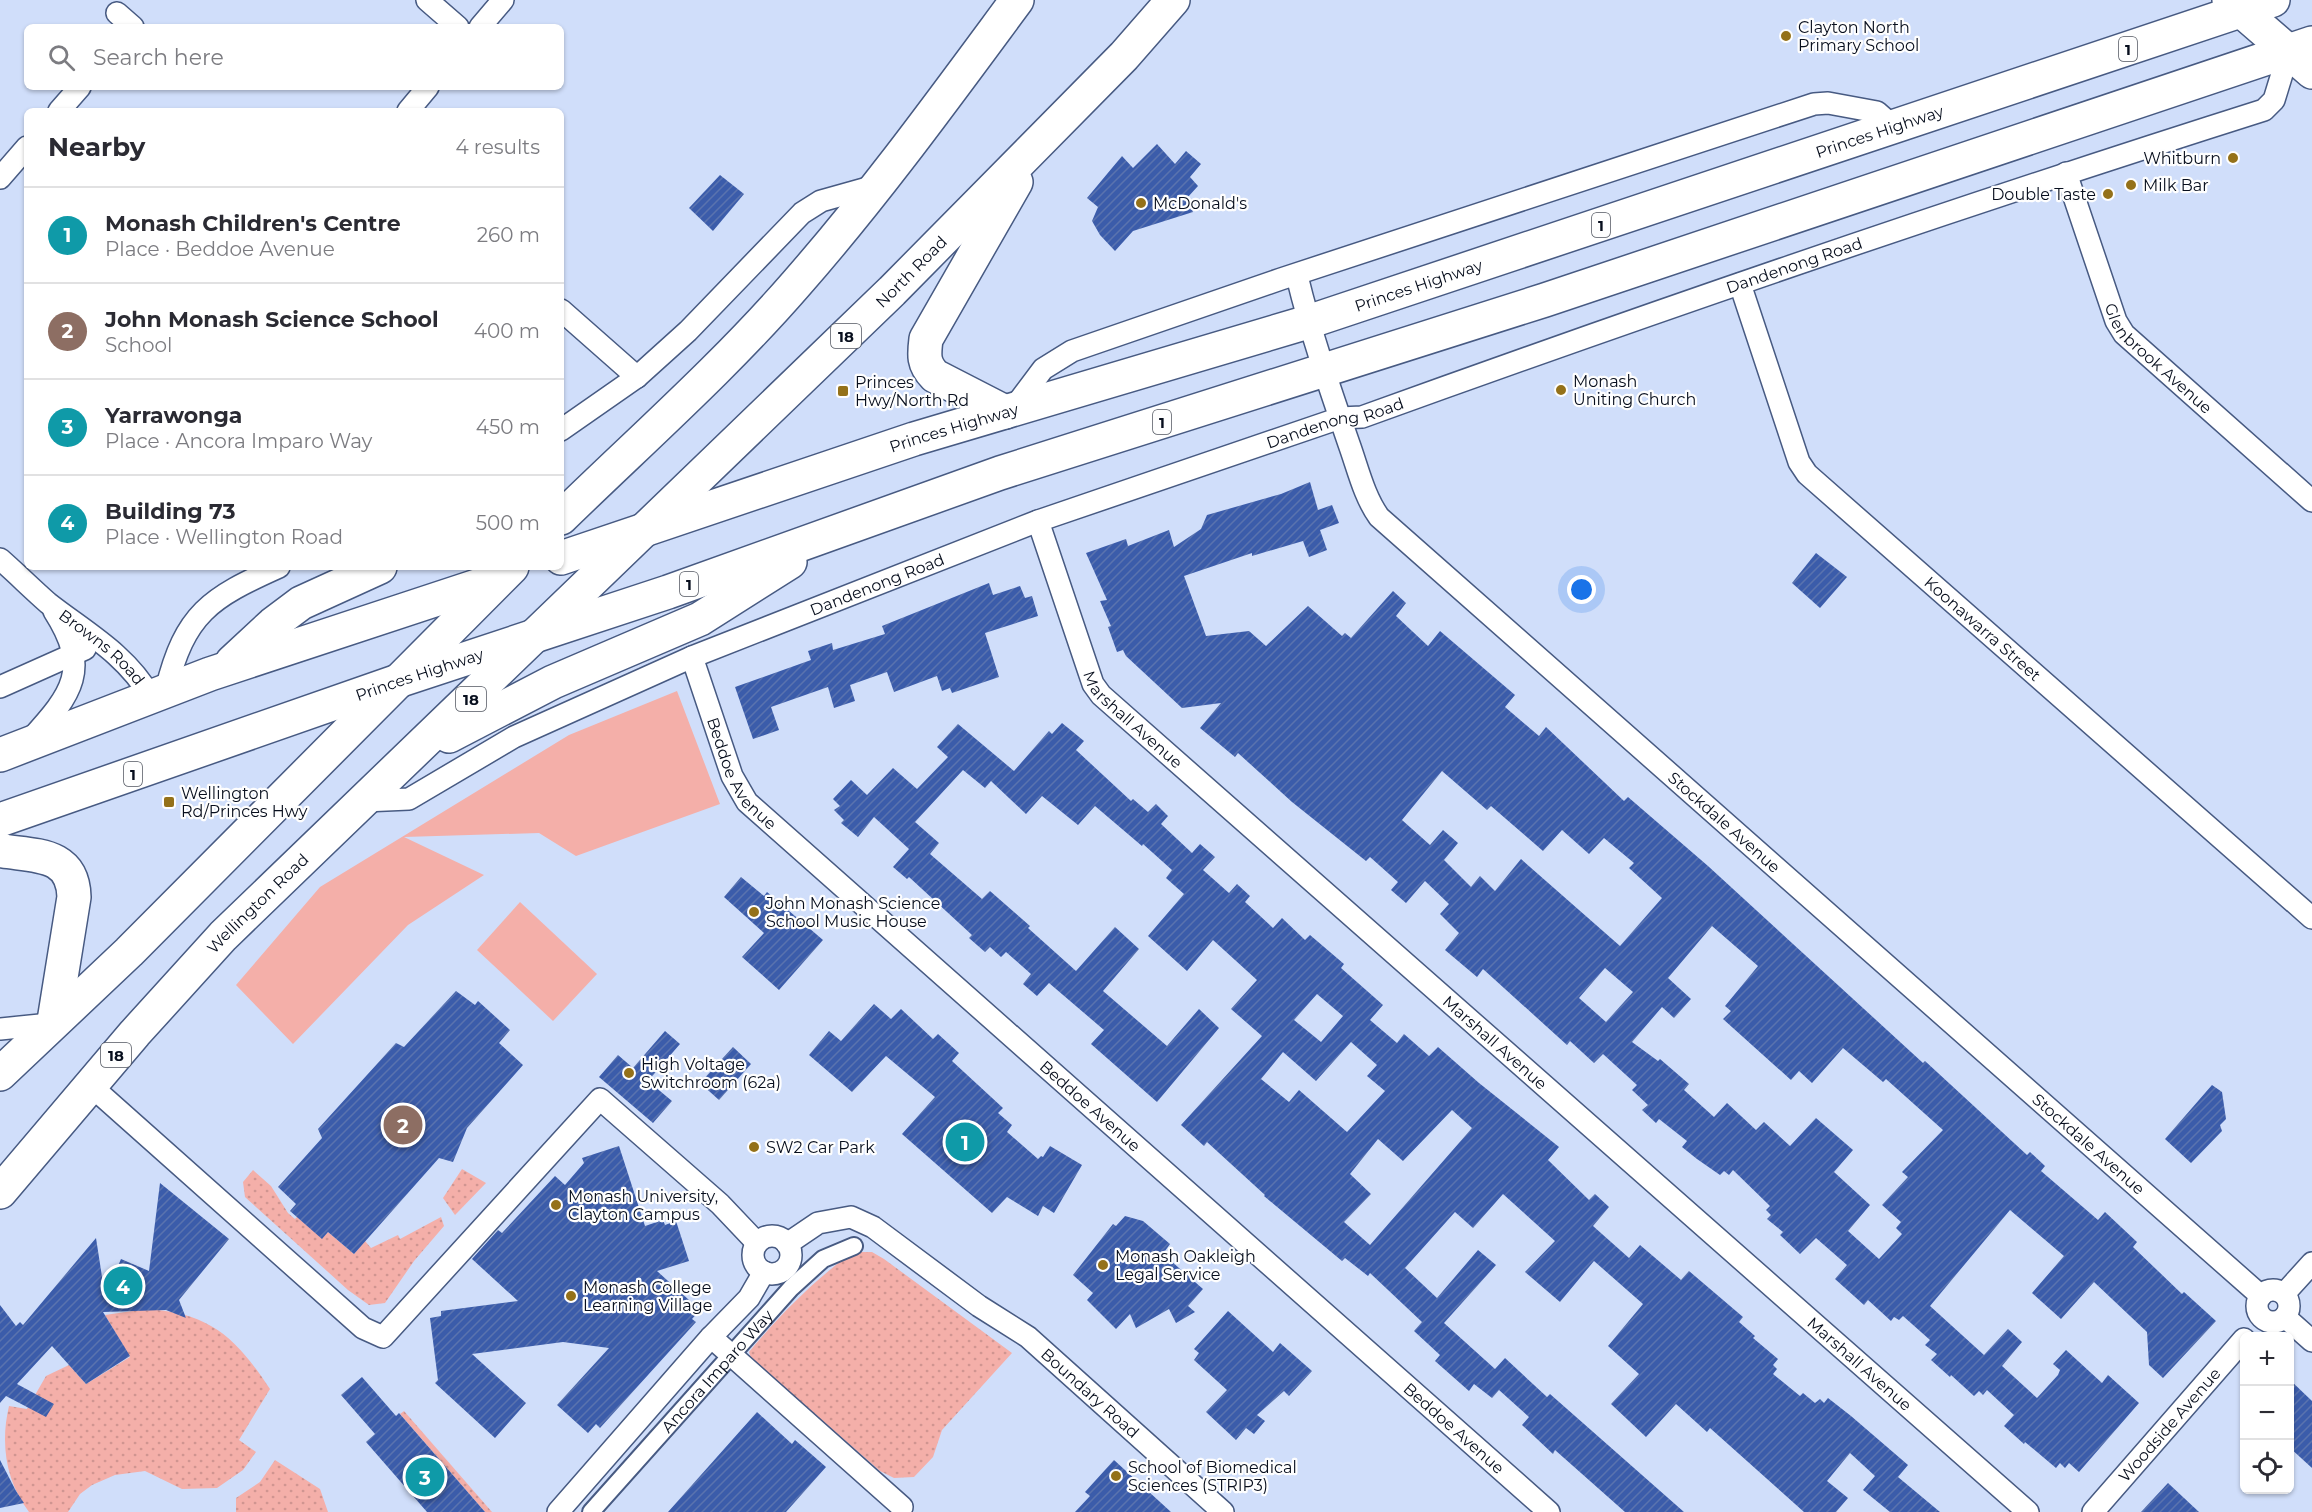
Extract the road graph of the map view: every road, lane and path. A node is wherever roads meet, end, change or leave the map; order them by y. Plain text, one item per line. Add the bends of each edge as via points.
1 (428, 0) edge
2 (503, 0) edge
3 (1017, 0) edge
4 (2273, 0) edge
5 (1163, 3) edge
6 (2238, 3) edge
7 (455, 24) edge
8 (483, 24) edge
9 (2304, 56) edge
10 (77, 90) edge
11 (426, 90) edge
12 (62, 108) edge
13 (410, 108) edge
14 (1894, 127) junction
15 (1040, 141) junction
16 (24, 150) edge
17 (2066, 173) junction
18 (0, 178) edge
19 (878, 185) junction
20 (1298, 276) junction
21 (1740, 284) junction
22 (564, 313) edge
23 (1308, 322) junction
24 (1325, 372) junction
25 (637, 378) junction
26 (1009, 411) junction
27 (1340, 418) junction
28 (564, 428) edge
29 (2312, 501) edge
30 (566, 511) edge
31 (1038, 521) junction
32 (649, 528) junction
33 (839, 530) junction
34 (564, 557) edge
35 (0, 559) edge
36 (272, 570) edge
37 (373, 570) edge
38 (506, 572) edge
39 (48, 602) junction
40 (537, 635) junction
41 (74, 652) junction
42 (115, 653) junction
43 (692, 657) junction
44 (224, 669) junction
45 (398, 681) junction
46 (0, 687) edge
47 (158, 693) junction
48 (13, 750) edge
49 (405, 762) junction
50 (364, 801) junction
51 (0, 820) edge
52 (0, 849) edge
53 (2312, 918) edge
54 (52, 1023) junction
55 (0, 1029) edge
56 (0, 1074) edge
57 (90, 1084) junction
58 (0, 1192) edge
59 (757, 1243) junction
60 (787, 1244) junction
61 (854, 1245) dead end
62 (2312, 1263) edge
63 (764, 1272) junction
64 (2284, 1294) junction
65 (2261, 1296) junction
66 (2285, 1317) junction
67 (2262, 1318) junction
68 (2251, 1332) edge
69 (711, 1337) junction
70 (2312, 1341) edge
71 (2240, 1345) edge
72 (731, 1355) junction
73 (902, 1507) dead end
74 (558, 1512) edge
75 (591, 1512) edge
76 (1223, 1512) edge
77 (1549, 1512) edge
78 (2028, 1512) edge
79 (2093, 1512) edge

1 - 7 street
2 - 8 street
3 - 19 main road
4 - 6 main road, Princes Highway / 1
5 - 15 main road, North Road / 18 via 1124,56
6 - 9 main road
6 - 14 main road, Princes Highway / 1
9 - 17 street, Dandenong Road via 2264,110
9 - 24 main road, 1
10 - 12 street
11 - 13 street
14 - 20 street via 1877,112 1814,104
14 - 23 main road, Princes Highway / 1
15 - 26 main road via 926,339 923,358 935,376
15 - 32 main road, North Road / 18
16 - 18 street
17 - 21 street, Dandenong Road
17 - 29 street, Glenbrook Avenue via 2124,334
19 - 25 street via 821,201 802,213 697,323
19 - 30 main road via 758,325
20 - 23 street, Stockdale Avenue
20 - 26 street via 1067,353 1038,374
21 - 27 street, Dandenong Road via 1362,417
21 - 53 street, Koonawarra Street via 1799,462 1807,474
22 - 25 street
23 - 24 street, Stockdale Avenue
23 - 26 main road, Princes Highway / 1
24 - 27 street, Stockdale Avenue
24 - 33 main road, 1 via 1050,456
25 - 28 street
26 - 32 main road, Princes Highway / 1
27 - 31 street, Dandenong Road
27 - 65 street, Stockdale Avenue via 1369,500 1379,517
31 - 43 street, Dandenong Road
31 - 78 street, Marshall Avenue via 1093,684 1101,695
32 - 34 main road, Princes Highway / 1
32 - 40 main road, North Road / 18
33 - 40 main road, Princes Highway / 1
33 - 49 main road via 700,619 506,704
35 - 39 street, Browns Road
36 - 47 street via 227,591 201,612
37 - 44 main road via 301,603
38 - 44 main road
38 - 45 main road
39 - 41 street, Browns Road
39 - 42 street, Browns Road
40 - 45 main road, Princes Highway / 1
40 - 49 main road, Wellington Road / 18
41 - 42 street via 100,647
41 - 46 street
41 - 48 street, Browns Road via 67,693
42 - 47 street, Browns Road
43 - 50 street, Dandenong Road via 514,737 418,795 405,800
43 - 77 street, Beddoe Avenue via 732,776 747,802
44 - 47 main road
45 - 51 main road, Princes Highway / 1
45 - 54 main road via 129,952
47 - 48 main road
49 - 50 main road, Wellington Road / 18
50 - 57 main road, Wellington Road / 18 via 224,936
52 - 54 main road via 55,861 72,880 74,897
54 - 55 street
54 - 56 main road
57 - 58 main road, Wellington Road / 18
57 - 59 street via 363,1328 383,1337 600,1099 720,1204
59 - 60 street via 771,1236
59 - 63 street via 753,1257
60 - 63 street via 791,1254 787,1267 775,1274
60 - 76 street, Boundary Road via 819,1223 851,1217 873,1227 1028,1337
61 - 72 street, Ancora Imparo Way via 824,1259 791,1288
62 - 64 street
63 - 69 street, Ancora Imparo Way via 749,1298
64 - 65 street via 2270,1291
64 - 66 street via 2289,1303
65 - 67 street via 2258,1310
66 - 67 street via 2277,1322
66 - 70 street
67 - 68 street, Woodside Avenue
69 - 72 street
69 - 74 street, Ancora Imparo Way
71 - 79 street, Woodside Avenue
72 - 73 street
72 - 75 street, Ancora Imparo Way

